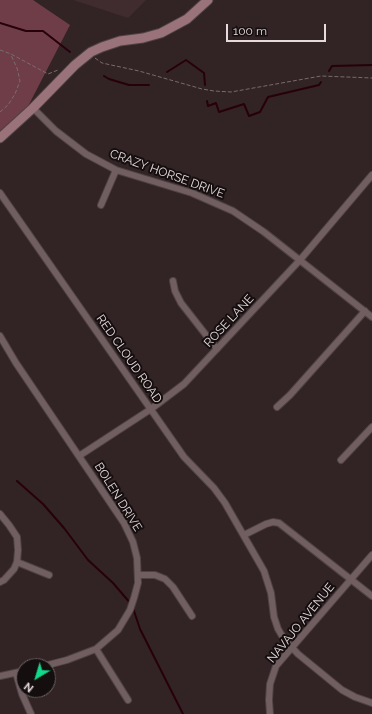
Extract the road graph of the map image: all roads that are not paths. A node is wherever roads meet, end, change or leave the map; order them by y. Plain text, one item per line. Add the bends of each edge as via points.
1 (208, 0) edge
2 (33, 108) junction
3 (0, 138) edge
4 (116, 170) junction
5 (372, 175) edge
6 (0, 193) edge
7 (101, 205) dead end
8 (300, 260) junction
9 (173, 281) dead end
10 (365, 311) junction
11 (372, 317) edge
12 (0, 336) edge
13 (217, 349) junction
14 (277, 407) dead end
15 (150, 409) junction
16 (372, 427) edge
17 (79, 456) junction
18 (341, 460) dead end
19 (0, 514) edge
20 (244, 535) junction
21 (372, 555) edge
22 (17, 562) junction
23 (49, 575) dead end
24 (138, 575) junction
25 (350, 580) junction
26 (0, 582) edge
27 (372, 596) edge
28 (192, 616) dead end
29 (292, 648) junction
30 (96, 649) junction
31 (56, 663) edge
32 (16, 673) edge
33 (0, 676) edge
34 (24, 698) edge
35 (128, 700) dead end
36 (372, 703) edge
37 (31, 714) edge
38 (270, 714) edge

1 - 2 street via 187,19 161,33 120,41 91,52
2 - 3 street
2 - 4 street, CRAZY HORSE DRIVE via 56,131 86,154
4 - 7 street
4 - 8 street, CRAZY HORSE DRIVE via 192,193 225,207 264,232
5 - 8 street, ROSE LANE
6 - 15 street, RED CLOUD ROAD
8 - 10 street, CRAZY HORSE DRIVE
8 - 13 street, ROSE LANE
9 - 13 street via 181,303
10 - 11 street, CRAZY HORSE DRIVE
10 - 14 street
12 - 17 street, BOLEN DRIVE
13 - 15 street, ROSE LANE via 184,384
15 - 17 street, ROSE LANE
15 - 20 street, RED CLOUD ROAD via 184,457 214,488
16 - 18 street
17 - 24 street, BOLEN DRIVE via 124,523 133,542
19 - 22 street via 17,537
20 - 25 street via 266,524 279,523
20 - 29 street, RED CLOUD ROAD via 269,582 278,629
21 - 25 street, NAVAJO AVENUE
22 - 23 street
22 - 26 street via 10,574
24 - 28 street via 165,579
24 - 30 street, BOLEN DRIVE via 134,598 124,621
25 - 27 street
25 - 29 street, NAVAJO AVENUE
29 - 36 street, RED CLOUD ROAD via 342,690
29 - 38 street, NAVAJO AVENUE via 276,666 270,684
30 - 31 street, BOLEN DRIVE
30 - 35 street
32 - 33 street
34 - 37 street

